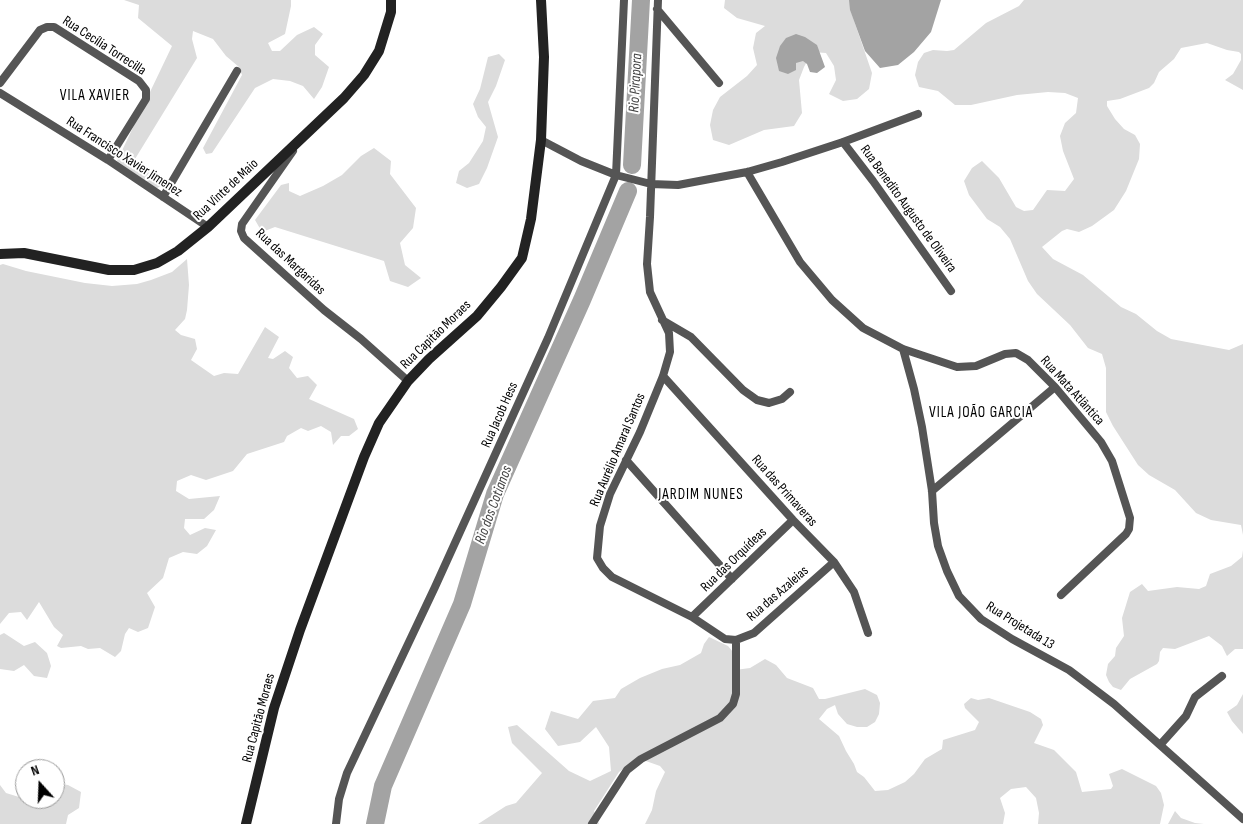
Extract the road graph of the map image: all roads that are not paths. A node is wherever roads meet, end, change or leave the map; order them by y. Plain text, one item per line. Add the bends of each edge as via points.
1 (391, 0) edge
2 (541, 0) edge
3 (624, 0) edge
4 (658, 0) edge
5 (658, 9) junction
6 (237, 71) dead end
7 (0, 83) edge
8 (719, 83) dead end
9 (0, 93) edge
10 (918, 114) dead end
11 (302, 139) junction
12 (540, 140) junction
13 (843, 142) junction
14 (108, 160) junction
15 (747, 172) junction
16 (616, 175) junction
17 (651, 184) junction
18 (163, 197) junction
19 (208, 227) junction
20 (0, 254) edge
21 (951, 291) dead end
22 (662, 320) junction
23 (903, 349) junction
24 (662, 376) junction
25 (408, 381) junction
26 (1054, 387) junction
27 (790, 392) dead end
28 (626, 460) junction
29 (932, 492) junction
30 (793, 520) junction
31 (834, 562) junction
32 (732, 579) junction
33 (1060, 595) dead end
34 (692, 617) junction
35 (868, 633) dead end
36 (736, 640) junction
37 (1222, 676) dead end
38 (1160, 745) junction
39 (1243, 819) edge
40 (246, 824) edge
41 (336, 824) edge
42 (592, 824) edge

1 - 11 street, Rua Vinte de Maio via 391,12 379,51 364,75
2 - 12 street, Rua Capitão Moraes via 544,58
3 - 16 street, Rua Jacob Hess
4 - 5 street, Rua Aurélio Amaral Santos
5 - 8 street
5 - 17 street, Rua Aurélio Amaral Santos
6 - 18 street
7 - 14 street, Rua Cecília Torrecilla via 40,30 47,27 54,28 139,81 146,90 146,99
9 - 14 street, Rua Francisco Xavier Jimenez
10 - 13 street, Rua Benedito Augusto de Oliveira
11 - 19 street, Rua Vinte de Maio
11 - 25 street, Rua das Margaridas via 242,224 244,238
12 - 16 street, Rua Benedito Augusto de Oliveira
12 - 25 street, Rua Capitão Moraes via 531,219 522,258 477,316
13 - 15 street, Rua Benedito Augusto de Oliveira
13 - 21 street, Rua Benedito Augusto de Oliveira
14 - 18 street, Rua Francisco Xavier Jimenez
15 - 17 street, Rua Benedito Augusto de Oliveira via 678,184
15 - 23 street, Rua Mata Atlântica via 800,262 832,300 863,328
16 - 17 street, Rua Benedito Augusto de Oliveira
16 - 41 street, Rua Jacob Hess via 537,364 347,773
17 - 22 street, Rua Aurélio Amaral Santos via 647,264 650,292
18 - 19 street, Rua Francisco Xavier Jimenez
19 - 20 street, Rua Vinte de Maio via 178,251 157,263 134,270 109,270 24,253
22 - 24 street, Rua Aurélio Amaral Santos via 671,342
22 - 27 street via 691,337 757,400 770,403
23 - 26 street, Rua Mata Atlântica via 957,367 976,366 1016,353 1028,360
23 - 29 street, Rua Projetada 13 via 916,399
24 - 28 street, Rua Aurélio Amaral Santos
24 - 30 street, Rua das Primaveras
25 - 40 street, Rua Capitão Moraes via 379,423 364,457 300,630 274,708
26 - 29 street
26 - 33 street, Rua Mata Atlântica via 1101,442 1112,461 1131,523 1126,534
28 - 32 street
28 - 34 street, Rua Aurélio Amaral Santos via 600,526 597,558 612,577
29 - 38 street, Rua Projetada 13 via 938,546 959,596 981,619 1069,670
30 - 31 street, Rua das Primaveras
30 - 32 street, Rua das Orquídeas
31 - 35 street, Rua das Primaveras via 854,592
31 - 36 street, Rua das Azaleias via 754,633
32 - 34 street, Rua das Orquídeas
34 - 36 street, Rua Aurélio Amaral Santos via 725,639
36 - 42 street via 736,694 733,704 720,718 641,759 627,770
37 - 38 street via 1195,697 1186,716
38 - 39 street, Rua Projetada 13

